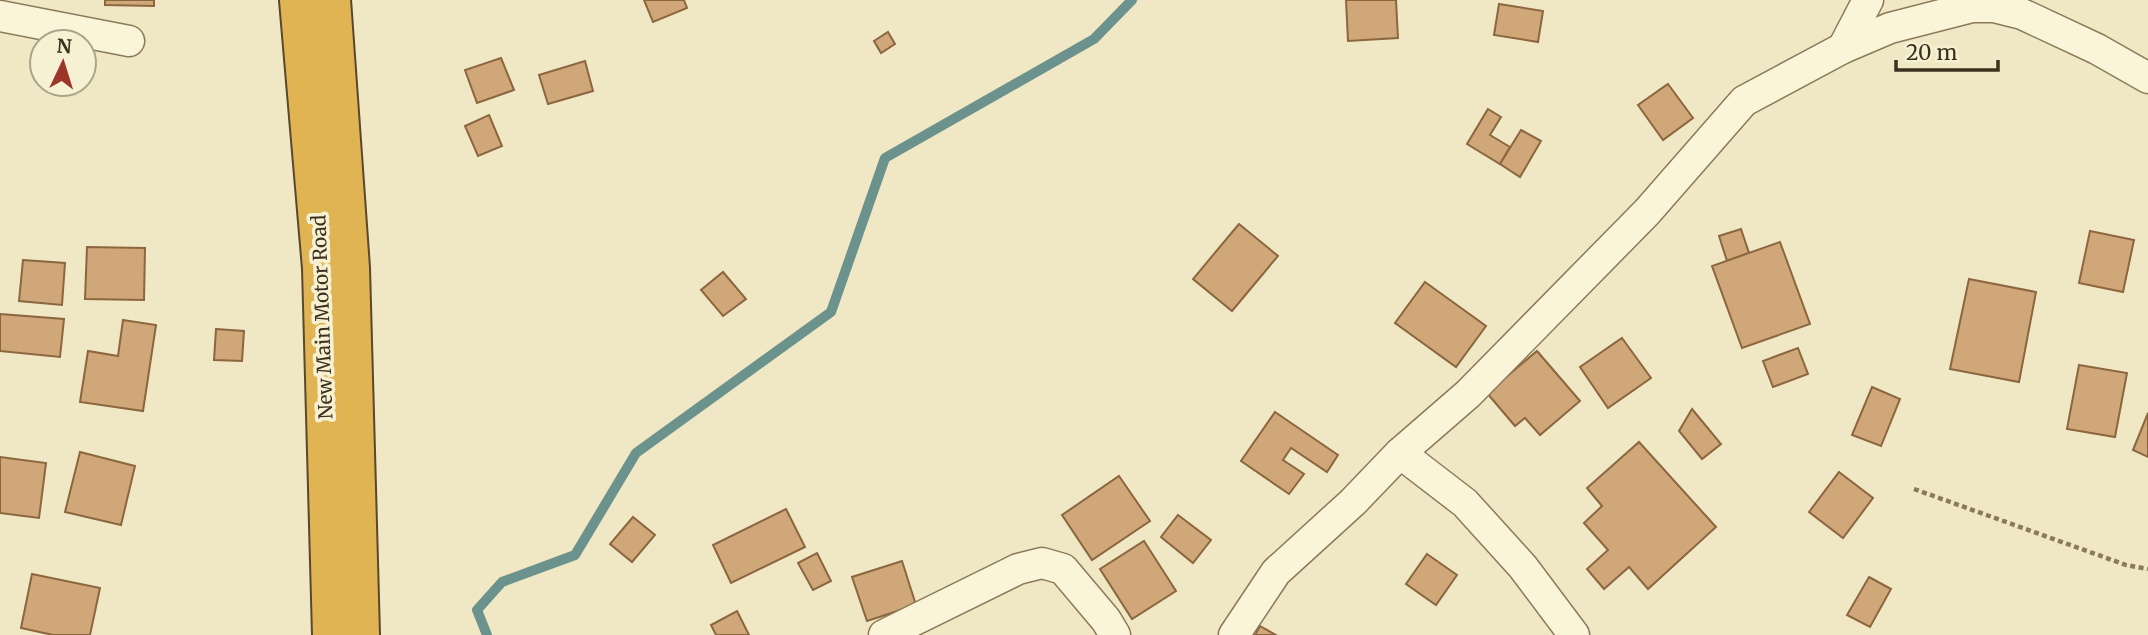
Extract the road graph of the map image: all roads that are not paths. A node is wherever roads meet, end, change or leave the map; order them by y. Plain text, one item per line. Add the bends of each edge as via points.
1 (299, 0) edge
2 (331, 0) edge
3 (1868, 0) edge
4 (0, 16) edge
5 (128, 41) dead end
6 (1843, 48) junction
7 (2148, 78) edge
8 (1400, 453) junction
9 (332, 635) edge
10 (360, 635) edge
11 (884, 635) edge
12 (1115, 635) edge
13 (1234, 635) edge
14 (1574, 635) edge

1 - 9 highway, New Main Motor Road via 322,268
2 - 10 highway, New Main Motor Road via 350,268
3 - 6 street
4 - 5 street
6 - 7 street via 1890,28 1972,7 1994,7 2022,14 2072,37
6 - 8 street via 1744,101 1638,222 1468,394
8 - 13 street via 1276,572
8 - 14 street via 1465,503 1523,566
11 - 12 street via 1018,569 1042,563 1063,569

